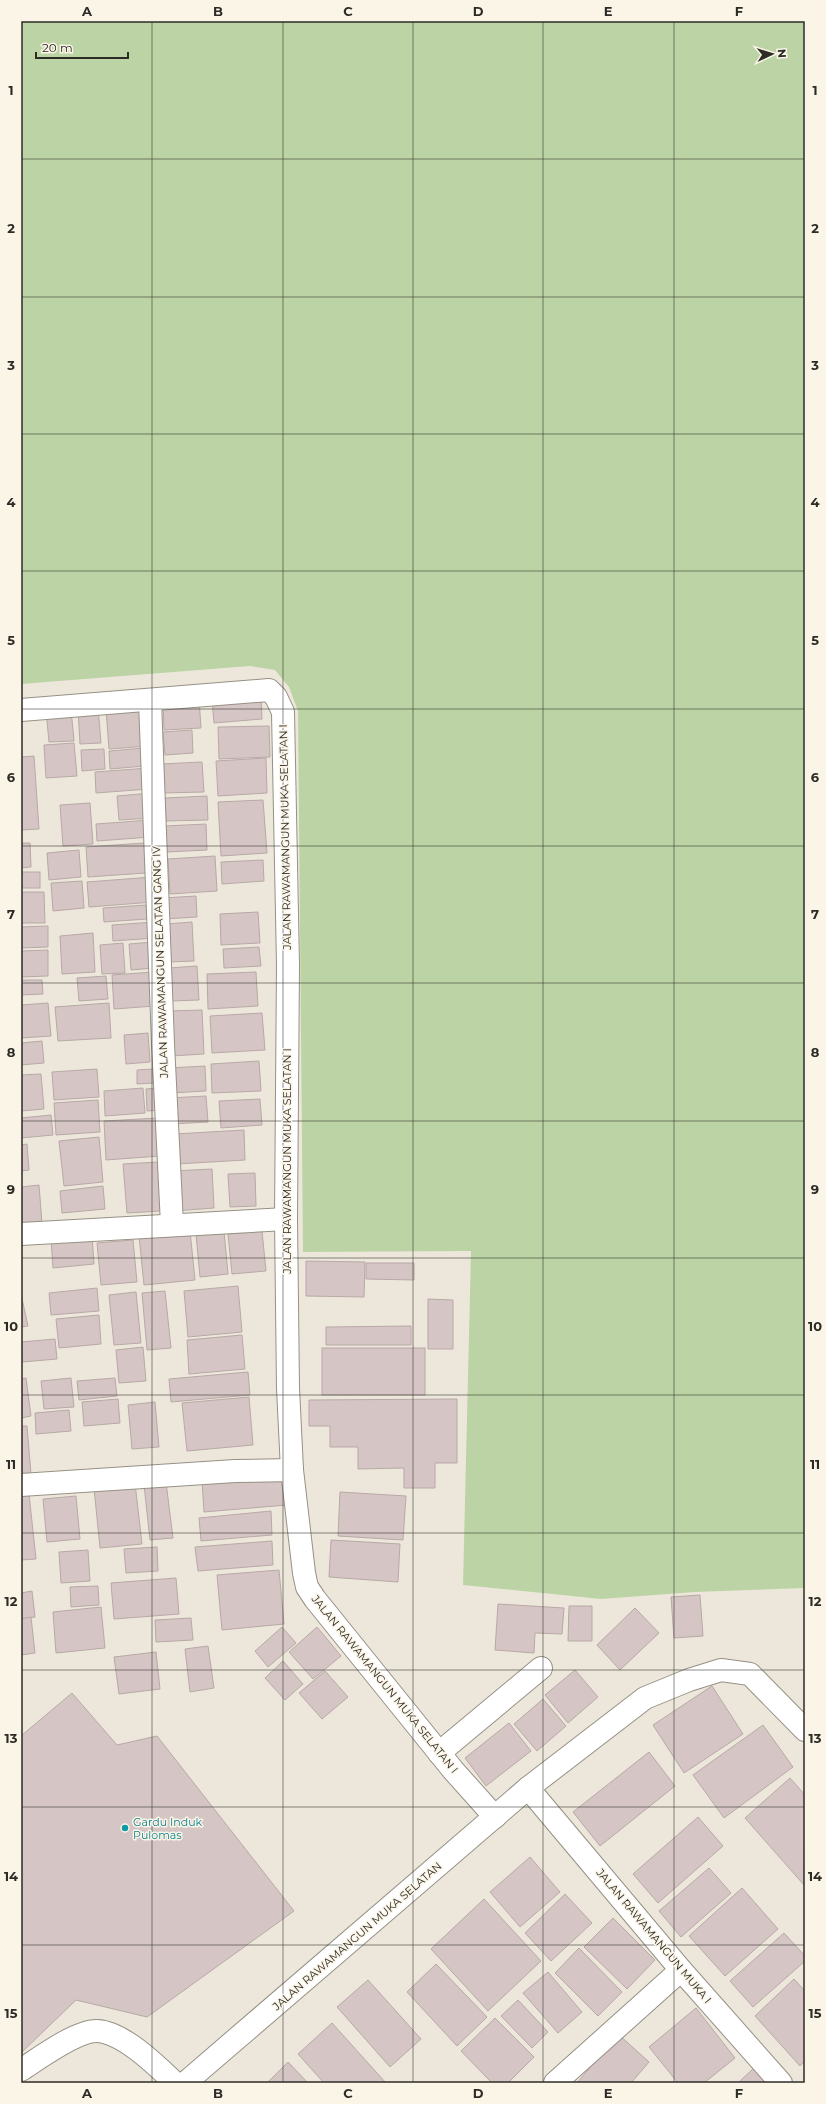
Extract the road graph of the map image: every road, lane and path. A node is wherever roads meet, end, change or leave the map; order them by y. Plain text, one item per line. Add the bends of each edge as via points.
1 (150, 701) junction
2 (21, 710) edge
3 (286, 1219) junction
4 (172, 1224) junction
5 (21, 1234) edge
6 (292, 1470) junction
7 (21, 1486) edge
8 (541, 1668) dead end
9 (805, 1730) edge
10 (439, 1752) junction
11 (528, 1788) junction
12 (495, 1817) junction
13 (681, 1970) junction
14 (21, 2070) edge
15 (175, 2083) edge
16 (185, 2083) edge
17 (555, 2083) edge
18 (781, 2083) edge

1 - 2 street, JALAN RAWAMANGUN MUKA SELATAN I
1 - 3 street, JALAN RAWAMANGUN MUKA SELATAN I via 269,690 276,697 283,712 288,965
1 - 4 street, JALAN RAWAMANGUN SELATAN GANG IV
3 - 4 street
3 - 6 street, JALAN RAWAMANGUN MUKA SELATAN I via 288,1388
4 - 5 street
6 - 7 street via 235,1471
6 - 10 street, JALAN RAWAMANGUN MUKA SELATAN I via 300,1552 307,1587
8 - 10 street
9 - 11 street, JALAN RAWAMANGUN MUKA SELATAN via 750,1674 721,1670 645,1698
10 - 12 street, JALAN RAWAMANGUN MUKA SELATAN I
11 - 12 street, JALAN RAWAMANGUN MUKA SELATAN
11 - 13 street, JALAN RAWAMANGUN MUKA I
12 - 16 street, JALAN RAWAMANGUN MUKA SELATAN
13 - 17 street
13 - 18 street, JALAN RAWAMANGUN MUKA I
14 - 15 street via 70,2039 96,2030 116,2035

